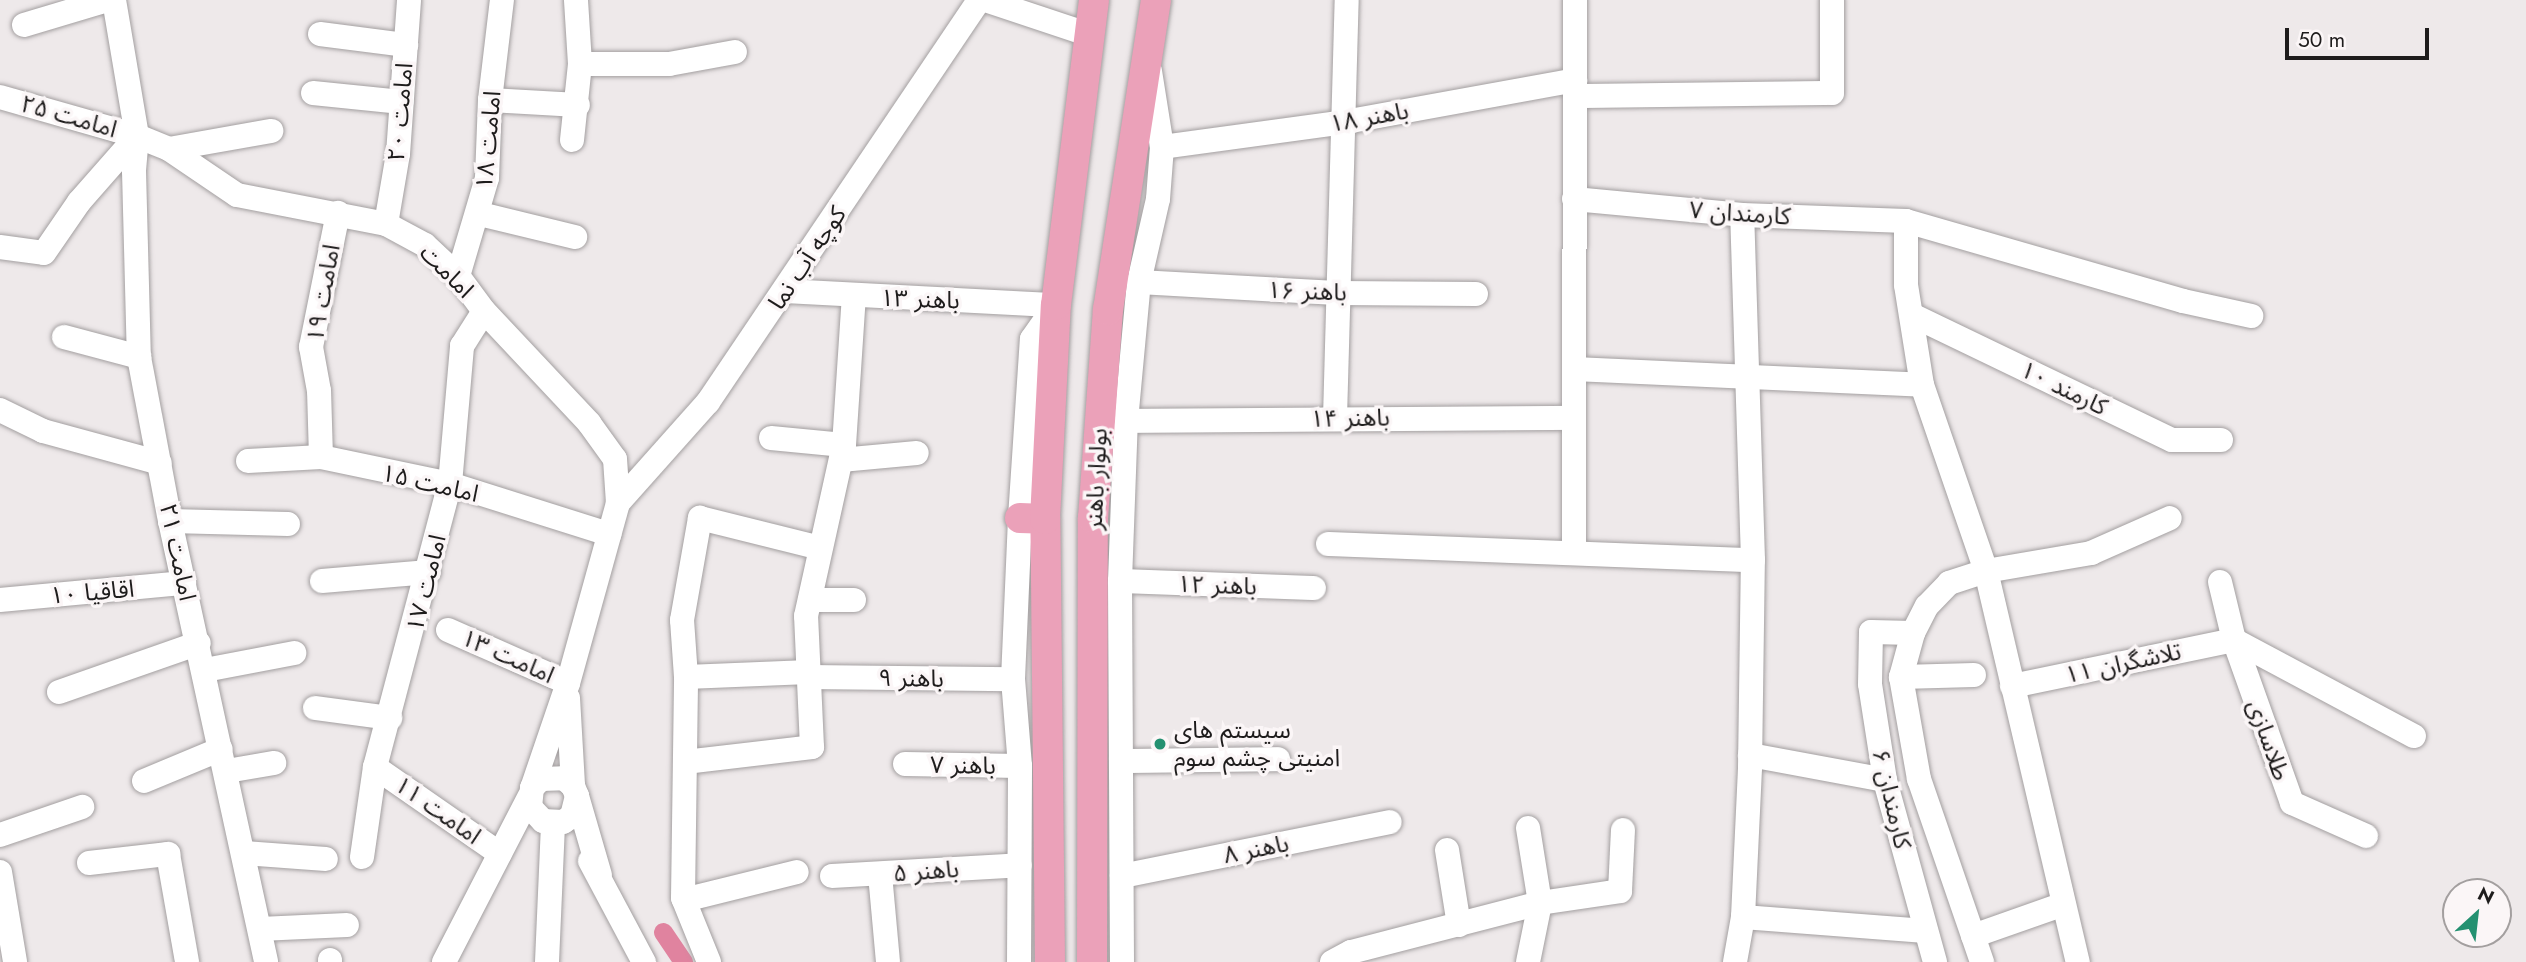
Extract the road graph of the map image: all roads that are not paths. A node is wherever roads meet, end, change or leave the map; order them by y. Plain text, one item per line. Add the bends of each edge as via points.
1 (108, 0) edge
2 (114, 0) edge
3 (409, 0) edge
4 (502, 0) edge
5 (576, 0) edge
6 (979, 0) edge
7 (985, 0) edge
8 (1094, 0) edge
9 (1156, 0) edge
10 (1347, 0) edge
11 (1575, 0) edge
12 (1832, 0) edge
13 (24, 25) dead end
14 (320, 34) dead end
15 (1087, 34) junction
16 (406, 45) junction
17 (735, 52) dead end
18 (1146, 52) junction
19 (580, 64) junction
20 (1575, 88) junction
21 (313, 93) dead end
22 (0, 97) edge
23 (490, 100) junction
24 (402, 102) junction
25 (578, 105) junction
26 (1345, 122) junction
27 (271, 131) dead end
28 (137, 136) junction
29 (572, 140) dead end
30 (1162, 147) junction
31 (169, 149) junction
32 (1574, 199) junction
33 (338, 214) junction
34 (480, 214) junction
35 (1742, 215) junction
36 (1906, 221) junction
37 (386, 224) junction
38 (575, 237) dead end
39 (0, 247) edge
40 (458, 276) junction
41 (1139, 282) junction
42 (785, 291) junction
43 (1337, 293) junction
44 (1476, 294) dead end
45 (854, 296) junction
46 (1056, 305) junction
47 (484, 311) junction
48 (1912, 315) junction
49 (2251, 316) dead end
50 (64, 337) dead end
51 (139, 357) junction
52 (1575, 369) junction
53 (1746, 376) junction
54 (1922, 385) junction
55 (0, 411) edge
56 (1335, 418) junction
57 (1574, 418) junction
58 (1126, 421) junction
59 (771, 439) dead end
60 (2221, 440) dead end
61 (842, 453) junction
62 (917, 453) dead end
63 (321, 457) junction
64 (248, 461) dead end
65 (160, 463) junction
66 (450, 484) junction
67 (618, 503) junction
68 (2170, 518) dead end
69 (1032, 519) junction
70 (170, 521) junction
71 (288, 524) dead end
72 (609, 534) junction
73 (1328, 544) dead end
74 (820, 548) junction
75 (1574, 550) junction
76 (1754, 560) junction
77 (1986, 571) junction
78 (429, 572) junction
79 (322, 581) dead end
80 (1120, 581) junction
81 (2220, 582) dead end
82 (184, 583) junction
83 (1314, 589) dead end
84 (0, 600) edge
85 (810, 600) junction
86 (854, 600) dead end
87 (448, 630) dead end
88 (1913, 633) junction
89 (2234, 640) junction
90 (199, 643) junction
91 (294, 653) dead end
92 (205, 670) junction
93 (808, 674) junction
94 (1974, 675) dead end
95 (686, 677) junction
96 (1901, 677) junction
97 (1013, 679) junction
98 (568, 683) junction
99 (2012, 685) junction
100 (59, 692) dead end
101 (315, 709) dead end
102 (390, 718) junction
103 (2414, 736) dead end
104 (1750, 755) junction
105 (1278, 759) dead end
106 (224, 760) junction
107 (1121, 761) junction
108 (684, 762) junction
109 (274, 763) dead end
110 (905, 764) dead end
111 (1020, 766) junction
112 (375, 767) junction
113 (1885, 780) junction
114 (144, 781) dead end
115 (575, 791) junction
116 (531, 792) junction
117 (82, 807) dead end
118 (553, 822) junction
119 (1390, 822) dead end
120 (1528, 828) dead end
121 (1623, 830) dead end
122 (0, 835) edge
123 (2366, 836) dead end
124 (1447, 850) dead end
125 (244, 853) junction
126 (500, 854) junction
127 (362, 857) dead end
128 (326, 859) dead end
129 (89, 863) dead end
130 (1020, 865) junction
131 (0, 872) edge
132 (797, 872) dead end
133 (880, 874) junction
134 (600, 875) junction
135 (832, 876) dead end
136 (1122, 876) junction
137 (481, 895) junction
138 (684, 900) junction
139 (1092, 902) junction
140 (1540, 903) junction
141 (1051, 904) junction
142 (2064, 904) junction
143 (1743, 917) junction
144 (347, 925) dead end
145 (1460, 925) junction
146 (260, 929) junction
147 (1925, 931) junction
148 (5, 935) edge
149 (1973, 936) junction
150 (1050, 951) edge
151 (1092, 951) edge
152 (703, 959) edge
153 (15, 962) edge
154 (187, 962) edge
155 (266, 962) edge
156 (444, 962) edge
157 (547, 962) edge
158 (644, 962) edge
159 (888, 962) edge
160 (1019, 962) edge
161 (1122, 962) edge
162 (1332, 962) edge
163 (1528, 962) edge
164 (1735, 962) edge
165 (1936, 962) edge
166 (1982, 962) edge
167 (2078, 962) edge

1 - 13 street
2 - 28 street
3 - 16 street, امامت ۲۰
4 - 23 street, امامت ۱۸
5 - 19 street
6 - 42 street, کوچه آب نما
7 - 15 street
8 - 15 main road, بولوار باهنر
9 - 18 main road, بولوار باهنر
10 - 26 street
11 - 20 street
12 - 20 street, باهنر ۱۸ via 1832,93
14 - 16 street
15 - 46 main road, بولوار باهنر
16 - 24 street, امامت ۲۰
17 - 19 street via 669,64
18 - 30 street
18 - 139 main road, بولوار باهنر via 1108,310 1094,504
19 - 25 street
20 - 26 street, باهنر ۱۸
20 - 32 street
21 - 24 street
22 - 28 street, امامت ۲۵
23 - 25 street
23 - 34 street, امامت ۱۸ via 487,178
24 - 37 street, امامت ۲۰
25 - 29 street
26 - 30 street, باهنر ۱۸
26 - 43 street
27 - 31 street
28 - 31 street, امامت
28 - 39 street via 79,202 44,253
28 - 51 street, امامت ۲۱
30 - 41 street via 1158,199
31 - 33 street, امامت via 237,195
32 - 35 street, کارمندان ۷
32 - 52 street
33 - 37 street, امامت
33 - 63 street, امامت ۱۹ via 311,347 319,391
34 - 38 street
34 - 40 street, امامت ۱۸
35 - 36 street, کارمندان ۷
35 - 53 street
36 - 48 street via 1906,285
36 - 49 street, کارمندان ۷ via 2183,301
37 - 40 street, امامت via 425,245
40 - 47 street, امامت
41 - 43 street, باهنر ۱۶
41 - 58 street
42 - 45 street, باهنر ۱۳
42 - 67 street, کوچه آب نما via 708,402
43 - 44 street, باهنر ۱۶
43 - 56 street
45 - 46 street, باهنر ۱۳
45 - 61 street
46 - 69 main road, بولوار باهنر
47 - 66 street, امامت ۱۷ via 462,346
47 - 67 street, امامت via 615,459
48 - 54 street
48 - 60 street, کارمند ۱۰ via 2172,440
50 - 51 street
51 - 65 street, امامت ۲۱
52 - 53 street
52 - 57 street
53 - 54 street
53 - 76 street
54 - 77 street
55 - 65 street via 43,431
56 - 57 street, باهنر ۱۴
56 - 58 street, باهنر ۱۴
57 - 75 street
58 - 80 street
59 - 61 street
61 - 62 street
61 - 74 street
63 - 64 street, امامت ۱۵
63 - 66 street, امامت ۱۵
65 - 70 street, امامت ۲۱
66 - 72 street, امامت ۱۵
66 - 78 street, امامت ۱۷
67 - 72 street, امامت
68 - 77 street via 2091,553
69 - 97 street
69 - 141 main road, بولوار باهنر
70 - 71 street
70 - 82 street, امامت ۲۱
72 - 98 street, امامت
73 - 75 street
74 - 85 street
74 - 95 street via 700,518 682,620
75 - 76 street
76 - 104 street
77 - 88 street via 1948,583 1927,606
77 - 99 street
78 - 79 street
78 - 102 street, امامت ۱۷
80 - 83 street, باهنر ۱۲
80 - 107 street
81 - 89 street, طلاسازی
82 - 84 street, اقاقیا ۱۰
82 - 90 street, امامت ۲۱
85 - 86 street
85 - 93 street via 806,616
87 - 98 street, امامت ۱۳
88 - 96 street
88 - 113 street, کارمندان ۶ via 1871,632 1870,684
89 - 99 street, تلاشگران ۱۱
89 - 103 street
89 - 123 street, طلاسازی via 2291,803
90 - 92 street, امامت ۲۱
90 - 100 street
91 - 92 street
92 - 106 street, امامت ۲۱
93 - 95 street, باهنر ۹
93 - 97 street, باهنر ۹
93 - 108 street via 812,747
94 - 96 street
95 - 108 street
96 - 149 street via 1919,779
97 - 111 street
98 - 115 street, امامت
98 - 116 street, امامت
99 - 142 street
101 - 102 street
102 - 112 street, امامت ۱۷
104 - 113 street
104 - 143 street
105 - 107 street
106 - 109 street
106 - 114 street
106 - 125 street, امامت ۲۱
107 - 136 street
108 - 138 street
110 - 111 street, باهنر ۷
111 - 130 street
112 - 126 street, امامت ۱۱
112 - 127 street, امامت ۱۷
113 - 147 street, کارمندان ۶
115 - 116 street via 552,775
115 - 118 street via 572,816
115 - 134 street, امامت
116 - 118 street via 530,807
116 - 126 street, امامت
117 - 122 street
118 - 134 street, امامت
118 - 137 street
118 - 157 street
119 - 136 street, باهنر ۸
120 - 140 street
121 - 140 street via 1620,891
124 - 145 street
125 - 128 street
125 - 146 street, امامت ۲۱
126 - 137 street, امامت
129 - 154 street via 169,854
130 - 133 street, باهنر ۵
130 - 160 street
131 - 148 street
132 - 138 street
133 - 135 street, باهنر ۵
133 - 159 street
134 - 158 street, امامت
136 - 161 street
137 - 156 street
138 - 152 street
139 - 141 main road via 1072,910
139 - 151 main road, بولوار باهنر
140 - 145 street
140 - 163 street
141 - 150 main road, بولوار باهنر
142 - 149 street
142 - 167 street
143 - 147 street
143 - 164 street
144 - 146 street
145 - 162 street via 1351,952
146 - 155 street, امامت ۲۱
147 - 165 street, کارمندان ۶
148 - 153 street
149 - 166 street
150 - 151 main road via 1071,934

